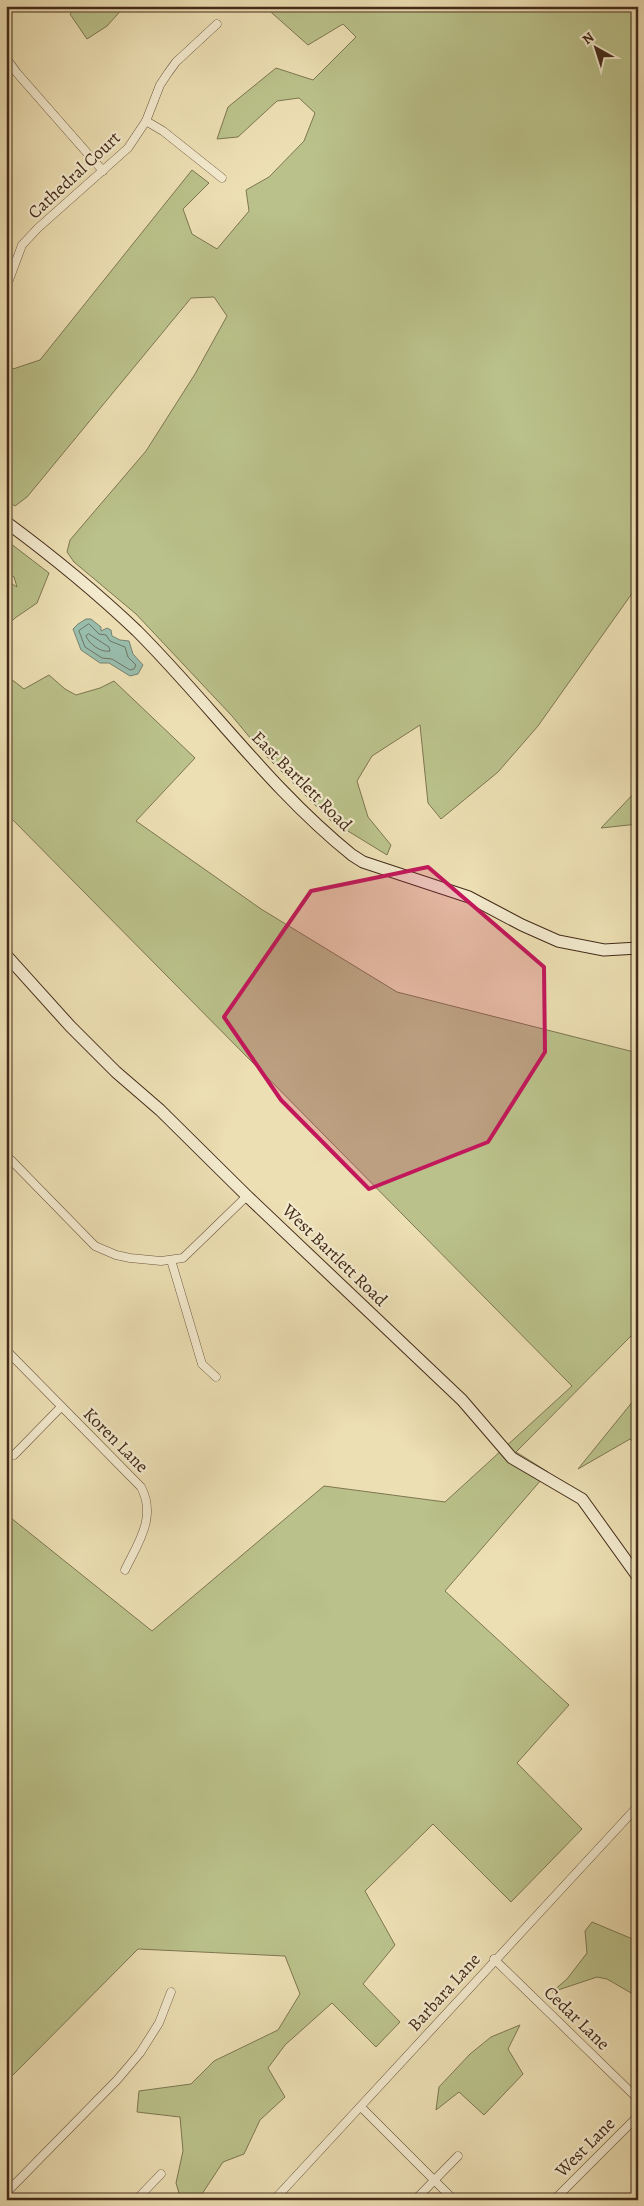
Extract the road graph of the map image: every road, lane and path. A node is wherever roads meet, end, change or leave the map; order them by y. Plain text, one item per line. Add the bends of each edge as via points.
1 (217, 24) dead end
2 (6, 58) edge
3 (146, 121) junction
4 (103, 171) junction
5 (222, 178) dead end
6 (9, 280) dead end
7 (6, 522) edge
8 (638, 948) edge
9 (8, 959) edge
10 (6, 1155) edge
11 (246, 1196) junction
12 (171, 1260) junction
13 (6, 1350) edge
14 (216, 1377) dead end
15 (61, 1407) junction
16 (14, 1455) dead end
17 (125, 1570) dead end
18 (638, 1577) edge
19 (638, 1806) edge
20 (494, 1959) junction
21 (171, 1992) dead end
22 (638, 2099) edge
23 (362, 2107) junction
24 (638, 2116) edge
25 (458, 2156) dead end
26 (161, 2174) dead end
27 (434, 2181) junction
28 (6, 2193) edge
29 (136, 2200) edge
30 (274, 2200) edge
31 (415, 2200) edge
32 (454, 2200) edge
33 (554, 2200) edge

1 - 3 street, Cathedral Court via 168,73 160,84
2 - 4 street
3 - 4 street, Cathedral Court via 128,148
3 - 5 street
4 - 6 street, Cathedral Court via 22,245
7 - 8 street, East Bartlett Road via 138,632 293,800 352,855 363,862 469,897 558,941 604,950
9 - 11 street, West Bartlett Road via 109,1065 160,1110
10 - 12 street via 95,1246 130,1258
11 - 12 street via 183,1258
11 - 18 street, West Bartlett Road via 462,1400 512,1458 582,1499
12 - 14 street via 202,1364
13 - 15 street, Koren Lane
15 - 16 street
15 - 17 street, Koren Lane via 116,1460 145,1495 149,1515
19 - 20 street, Barbara Lane
20 - 22 street, Cedar Lane
20 - 23 street, Barbara Lane
21 - 28 street via 159,2023 140,2053
23 - 27 street
23 - 30 street, Barbara Lane
24 - 33 street, West Lane
25 - 27 street
26 - 29 street
27 - 31 street
27 - 32 street

